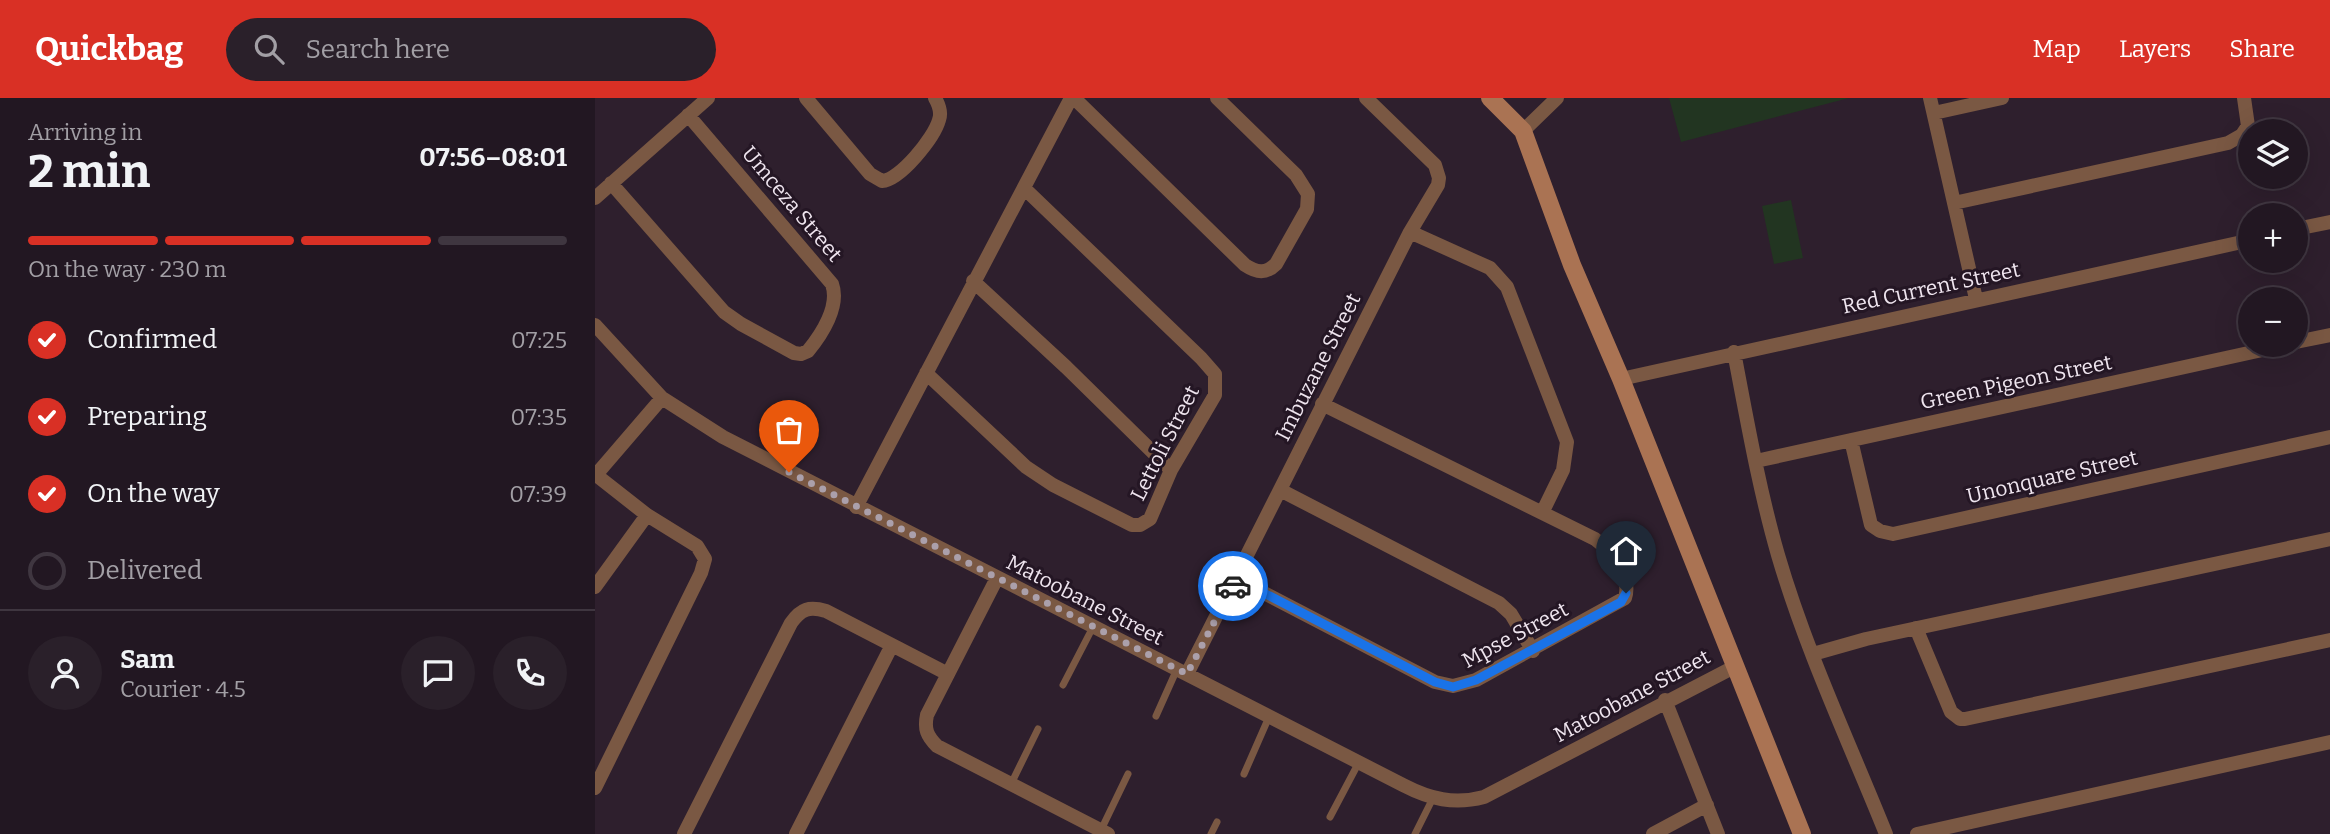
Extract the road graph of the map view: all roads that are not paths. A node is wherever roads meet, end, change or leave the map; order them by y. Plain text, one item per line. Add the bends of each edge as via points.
1 (708, 98) edge
2 (806, 98) edge
3 (935, 98) edge
4 (1073, 98) edge
5 (1217, 98) edge
6 (1366, 98) edge
7 (1490, 98) edge
8 (1557, 98) edge
9 (1930, 98) edge
10 (2002, 98) edge
11 (2244, 98) edge
12 (1934, 113) junction
13 (688, 115) junction
14 (1523, 131) junction
15 (611, 183) junction
16 (1025, 188) junction
17 (595, 198) edge
18 (1954, 203) junction
19 (2330, 222) edge
20 (2308, 227) edge
21 (1410, 232) junction
22 (2238, 243) edge
23 (973, 281) junction
24 (1976, 299) junction
25 (595, 325) edge
26 (2330, 335) edge
27 (2308, 340) edge
28 (1734, 352) junction
29 (2238, 355) edge
30 (926, 373) junction
31 (1621, 379) junction
32 (662, 398) junction
33 (1322, 404) junction
34 (2330, 437) edge
35 (1851, 440) junction
36 (1756, 461) junction
37 (1171, 470) junction
38 (596, 475) edge
39 (1282, 491) junction
40 (856, 507) junction
41 (1543, 511) junction
42 (647, 515) junction
43 (2330, 538) edge
44 (997, 578) junction
45 (1237, 579) junction
46 (595, 587) edge
47 (1093, 627) junction
48 (1916, 628) junction
49 (2330, 640) edge
50 (891, 647) junction
51 (1533, 651) junction
52 (1813, 654) junction
53 (1736, 666) junction
54 (1182, 672) junction
55 (948, 674) junction
56 (1063, 685) dead end
57 (1665, 701) junction
58 (1156, 716) dead end
59 (1269, 716) junction
60 (1038, 729) dead end
61 (2330, 742) edge
62 (1359, 761) junction
63 (1128, 774) dead end
64 (1244, 774) dead end
65 (1010, 785) junction
66 (595, 788) edge
67 (1433, 798) junction
68 (1707, 805) junction
69 (1330, 817) dead end
70 (1217, 822) dead end
71 (1105, 832) edge
72 (684, 834) edge
73 (796, 834) edge
74 (1211, 834) edge
75 (1415, 834) edge
76 (1653, 834) edge
77 (1718, 834) edge
78 (1802, 834) edge
79 (1886, 834) edge
80 (1917, 834) edge

1 - 13 street
2 - 3 street via 870,174 882,181 900,175 936,126 940,109
4 - 5 street via 1245,265 1257,272 1269,270 1307,209 1308,194 1296,175
4 - 16 street
6 - 21 street, Imbuzane Street via 1438,172 1438,185
7 - 14 street
8 - 14 street
9 - 12 street
10 - 12 street
11 - 18 street via 2248,126 2228,143
12 - 18 street
13 - 15 street
13 - 15 street, Umceza Street via 832,284 833,308 808,351 794,353 724,312
14 - 31 street via 1572,265
15 - 17 street
16 - 23 street
16 - 37 street, Lettoli Street via 1215,374 1215,395
18 - 24 street
19 - 20 street
21 - 33 street, Imbuzane Street
21 - 41 street via 1490,268 1507,287 1567,443 1563,470
22 - 24 street, Red Current Street
23 - 30 street
23 - 37 street
24 - 28 street, Red Current Street
25 - 32 street, Matoobane Street
26 - 27 street
28 - 31 street, Red Current Street
28 - 36 street
29 - 35 street, Green Pigeon Street
30 - 37 street, Lettoli Street via 1026,467 1132,525 1150,519
30 - 40 street
31 - 53 street
32 - 38 street
32 - 40 street, Matoobane Street
33 - 39 street, Imbuzane Street
33 - 41 street, Mpse Street
34 - 35 street, Unonquare Street via 1893,534 1871,525
35 - 36 street, Green Pigeon Street
36 - 52 street via 1778,556
38 - 42 street
39 - 45 street, Imbuzane Street
39 - 51 street via 1499,603
40 - 44 street, Matoobane Street
41 - 51 street, Mpse Street via 1602,544 1624,577 1626,593 1621,602
42 - 46 street
42 - 66 street via 697,546 705,555 705,564
43 - 48 street
44 - 47 street, Matoobane Street
44 - 55 street
45 - 51 street, Mpse Street via 1447,686 1476,680
45 - 54 street, Imbuzane Street
47 - 54 street, Matoobane Street
47 - 56 lane
48 - 49 street via 1951,712 1965,719
48 - 52 street
50 - 55 street
50 - 72 street via 826,611 811,607 797,614
50 - 73 street
52 - 79 street
53 - 57 street, Matoobane Street
53 - 78 street
54 - 58 lane
54 - 59 street, Matoobane Street
55 - 65 street via 927,715 928,736 937,746
57 - 67 street, Matoobane Street via 1484,797 1458,802
57 - 68 street
59 - 62 street, Matoobane Street
59 - 64 lane
60 - 65 lane
61 - 80 street
62 - 67 street, Matoobane Street
62 - 69 lane
63 - 71 lane
65 - 71 street
67 - 75 lane
68 - 76 street
68 - 77 street
70 - 74 lane

